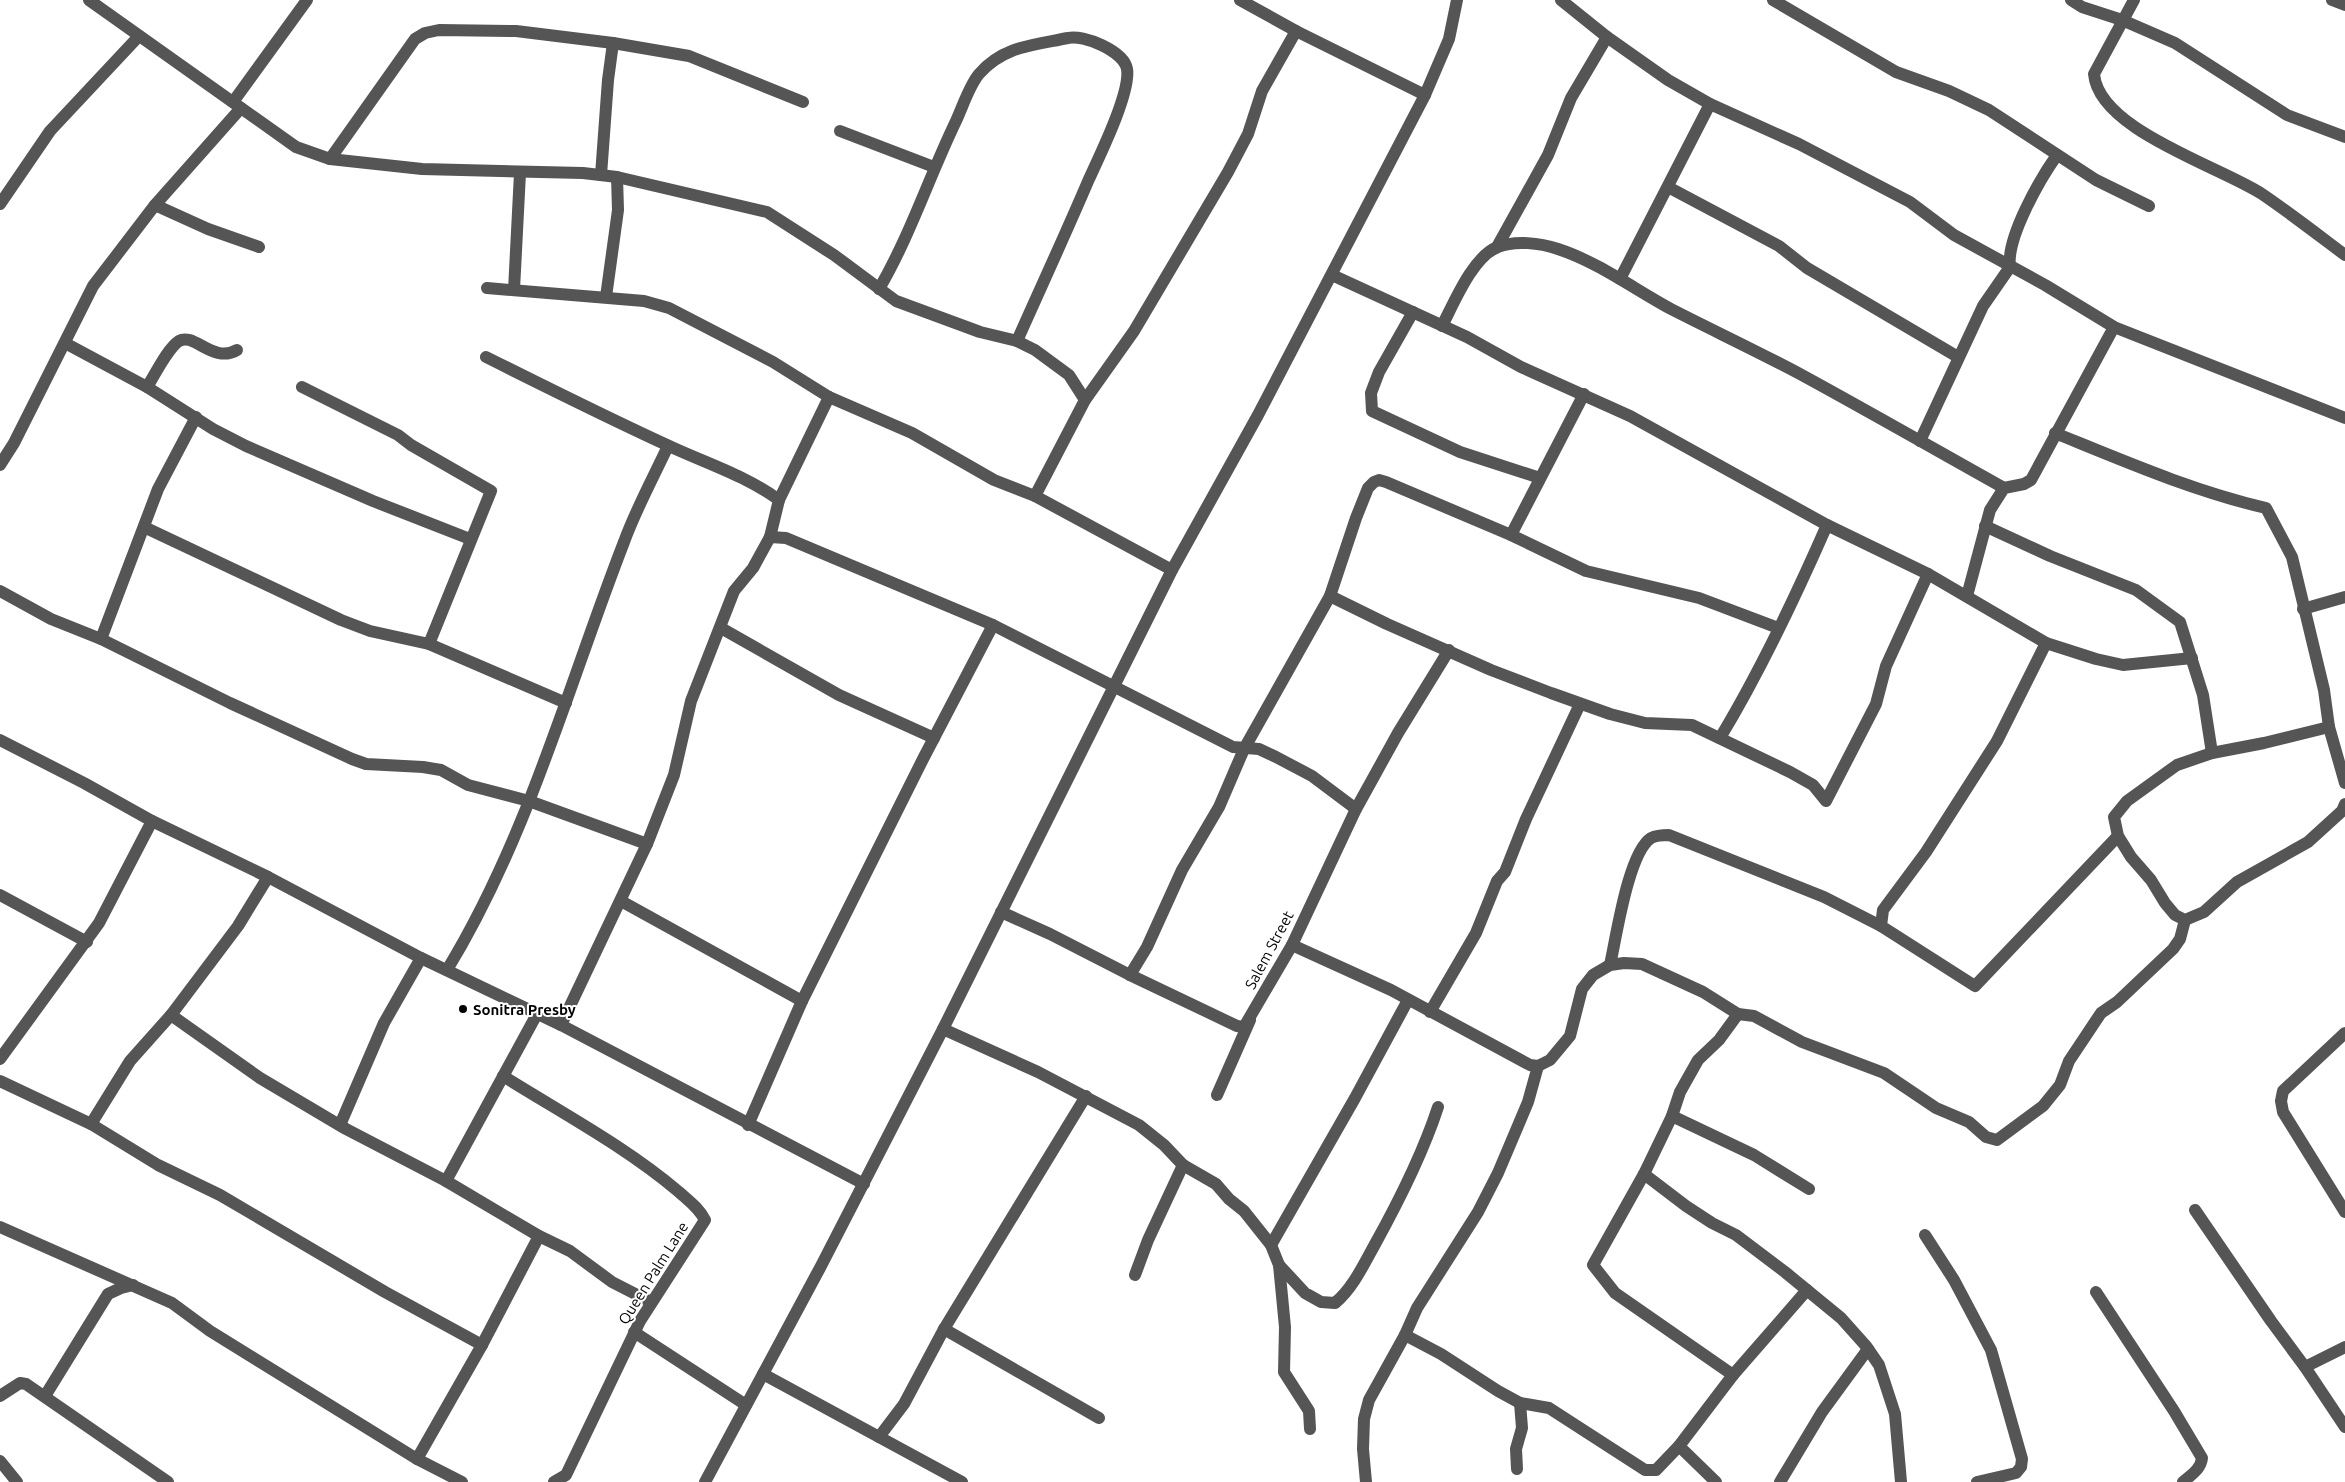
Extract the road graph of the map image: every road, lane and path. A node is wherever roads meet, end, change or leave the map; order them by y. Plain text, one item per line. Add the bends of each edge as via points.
1 (89, 0) edge
2 (1240, 0) edge
3 (1457, 0) edge
4 (1561, 0) edge
5 (1773, 0) edge
6 (2071, 0) edge
7 (2134, 0) edge
8 (2332, 0) edge
9 (303, 1) edge
10 (2345, 6) edge
11 (2122, 20) junction
12 (1296, 31) junction
13 (139, 36) junction
14 (1607, 37) junction
15 (613, 42) junction
16 (1425, 96) junction
17 (803, 102) dead end
18 (1710, 104) junction
19 (237, 105) junction
20 (840, 131) dead end
21 (2345, 137) edge
22 (2057, 155) junction
23 (330, 159) junction
24 (934, 167) junction
25 (520, 173) junction
26 (601, 175) junction
27 (617, 177) junction
28 (1668, 187) junction
29 (0, 204) edge
30 (155, 205) junction
31 (2149, 206) dead end
32 (258, 247) dead end
33 (1497, 247) junction
34 (2345, 255) edge
35 (2010, 267) junction
36 (1332, 274) junction
37 (1620, 280) junction
38 (487, 288) dead end
39 (879, 289) junction
40 (514, 290) junction
41 (606, 298) junction
42 (1413, 312) junction
43 (1442, 326) junction
44 (2114, 328) junction
45 (1017, 341) junction
46 (65, 343) junction
47 (237, 350) dead end
48 (486, 357) dead end
49 (1958, 357) junction
50 (147, 387) junction
51 (302, 387) dead end
52 (1584, 394) junction
53 (829, 397) junction
54 (1085, 400) junction
55 (196, 417) junction
56 (2345, 418) edge
57 (2055, 433) junction
58 (1920, 441) junction
59 (668, 446) junction
60 (0, 465) edge
61 (1540, 478) junction
62 (2004, 488) junction
63 (1034, 496) junction
64 (779, 500) junction
65 (1826, 525) junction
66 (1985, 526) junction
67 (144, 527) junction
68 (1511, 535) junction
69 (770, 537) junction
70 (470, 539) junction
71 (1172, 570) junction
72 (1928, 574) junction
73 (0, 591) edge
74 (1330, 596) junction
75 (1967, 596) junction
76 (2345, 597) edge
77 (2303, 609) junction
78 (993, 625) junction
79 (721, 628) junction
80 (1778, 628) junction
81 (101, 639) junction
82 (2046, 642) junction
83 (429, 644) junction
84 (1449, 650) junction
85 (2192, 658) junction
86 (1113, 685) junction
87 (566, 703) junction
88 (1580, 704) junction
89 (2329, 727) junction
90 (934, 738) junction
91 (1720, 738) junction
92 (0, 740) edge
93 (1244, 749) junction
94 (2212, 753) junction
95 (2345, 783) edge
96 (529, 801) junction
97 (2345, 804) edge
98 (1356, 809) junction
99 (152, 820) junction
100 (2118, 836) junction
101 (647, 844) junction
102 (268, 877) junction
103 (0, 896) edge
104 (621, 901) junction
105 (1001, 912) junction
106 (2186, 920) junction
107 (1881, 926) junction
108 (86, 942) junction
109 (1292, 945) junction
110 (421, 958) junction
111 (1610, 965) junction
112 (447, 970) junction
113 (1130, 975) junction
114 (1408, 1000) junction
115 (802, 1001) junction
116 (1430, 1012) junction
117 (537, 1014) junction
118 (1738, 1014) junction
119 (171, 1015) junction
120 (1250, 1020) junction
121 (561, 1025) junction
122 (943, 1029) junction
123 (2345, 1033) edge
124 (0, 1059) edge
125 (1538, 1066) junction
126 (503, 1076) junction
127 (0, 1081) edge
128 (1217, 1094) dead end
129 (1086, 1096) junction
130 (1438, 1107) dead end
131 (1672, 1116) junction
132 (91, 1124) junction
133 (340, 1125) junction
134 (748, 1125) junction
135 (1183, 1165) junction
136 (1644, 1174) junction
137 (446, 1181) junction
138 (864, 1184) junction
139 (1809, 1189) dead end
140 (2195, 1210) dead end
141 (2345, 1212) edge
142 (0, 1227) edge
143 (1925, 1234) dead end
144 (539, 1236) junction
145 (1271, 1245) junction
146 (1279, 1265) junction
147 (100, 1270) junction
148 (1135, 1275) dead end
149 (133, 1285) junction
150 (1807, 1290) junction
151 (2096, 1292) dead end
152 (108, 1294) junction
153 (651, 1302) junction
154 (944, 1328) junction
155 (634, 1332) junction
156 (1405, 1335) junction
157 (482, 1346) junction
158 (2345, 1346) edge
159 (1868, 1349) junction
160 (2306, 1366) junction
161 (763, 1374) junction
162 (1733, 1375) junction
163 (0, 1396) edge
164 (45, 1396) junction
165 (1520, 1403) junction
166 (746, 1405) junction
167 (1099, 1418) dead end
168 (2345, 1427) edge
169 (1310, 1430) dead end
170 (880, 1437) junction
171 (1680, 1446) junction
172 (417, 1458) junction
173 (0, 1461) edge
174 (1517, 1469) dead end
175 (17, 1482) edge
176 (168, 1482) edge
177 (462, 1482) edge
178 (554, 1482) edge
179 (705, 1482) edge
180 (962, 1482) edge
181 (1366, 1482) edge
182 (1716, 1482) edge
183 (1780, 1482) edge
184 (1901, 1482) edge
185 (1977, 1482) edge
186 (2183, 1482) edge

1 - 13 street
2 - 12 street
3 - 16 street via 1450,39
4 - 14 street
5 - 22 street via 1896,72 1949,90 1989,110
6 - 11 street via 2082,7
7 - 11 street
8 - 10 street
9 - 19 street
11 - 21 street via 2175,43 2287,115
11 - 34 street via 2094,74 2100,96 2113,110 2175,150 2261,193
12 - 16 street
12 - 54 street via 1262,91 1248,134 1228,172 1134,331
13 - 19 street
13 - 29 street via 50,130
14 - 18 street via 1668,80
14 - 33 street via 1571,98 1548,155
15 - 17 street via 689,56
15 - 23 street via 516,31 439,30 424,33 415,39
15 - 26 street
16 - 36 street
18 - 28 street
18 - 35 street via 1799,144 1910,202 1954,236
19 - 23 street via 296,147
19 - 30 street
20 - 24 street
22 - 31 street via 2096,180
22 - 35 street via 2040,178 2028,203 2008,257
23 - 25 street via 422,169
24 - 39 street via 892,268
24 - 45 street via 977,76 992,60 1011,50 1074,36 1118,54 1124,60 1127,77 1115,119
25 - 26 street
25 - 40 street
26 - 27 street
27 - 39 street via 767,212 834,255
27 - 41 street via 618,210
28 - 37 street
28 - 49 street via 1779,246 1807,268
30 - 32 street
30 - 46 street via 93,286
33 - 37 street via 1515,243 1557,248
33 - 43 street via 1479,261
35 - 44 street
35 - 49 street via 1983,306
36 - 42 street
36 - 71 street
37 - 58 street
38 - 40 street
39 - 45 street via 896,301 922,312
40 - 41 street
41 - 53 street via 644,301 669,308 773,362
42 - 43 street
42 - 61 street via 1379,372 1371,393 1372,411 1460,452
43 - 52 street via 1521,367
44 - 56 street
44 - 57 street
45 - 54 street via 1069,375
46 - 50 street
46 - 60 street
47 - 50 street via 221,355 188,339 179,341
48 - 59 street
49 - 58 street
50 - 55 street
51 - 70 street via 398,435 491,491
52 - 61 street
52 - 65 street
53 - 63 street via 912,433 994,480
53 - 64 street
54 - 63 street
55 - 67 street via 158,489
55 - 70 street via 246,446
57 - 62 street via 2031,480
57 - 77 street via 2161,476 2234,501 2266,508 2292,557
58 - 62 street
59 - 64 street via 735,474
59 - 87 street via 624,540
61 - 68 street
62 - 66 street via 1990,510
63 - 71 street
64 - 69 street
65 - 72 street
65 - 80 street
66 - 75 street
66 - 85 street via 2136,590 2180,622
67 - 81 street via 127,564
67 - 83 street via 341,620 370,631
68 - 74 street via 1379,480 1368,488
68 - 80 street via 1586,571 1699,598
69 - 78 street via 786,538
69 - 79 street via 754,568 734,591
70 - 83 street
71 - 86 street
72 - 75 street
72 - 91 street via 1886,666 1876,704 1826,801 1813,785
73 - 81 street via 51,619
74 - 84 street
74 - 93 street
75 - 82 street
76 - 77 street
77 - 89 street via 2324,690
78 - 86 street
78 - 90 street
79 - 90 street via 839,695
79 - 101 street via 691,701 674,775
80 - 91 street via 1751,687
81 - 96 street via 230,703 366,764 441,770 468,785
82 - 85 street via 2123,665
82 - 107 street via 1997,741 1926,852 1883,910
83 - 87 street
84 - 88 street
84 - 98 street, Salem Street
85 - 94 street
86 - 93 street via 1208,736
86 - 105 street
87 - 96 street
88 - 91 street via 1645,723 1692,725
88 - 116 street via 1476,932
89 - 94 street
89 - 95 street
90 - 115 street
92 - 99 street
93 - 98 street via 1260,749 1294,766 1328,786
93 - 113 street via 1219,807 1182,870 1147,947
94 - 100 street via 2177,765 2127,801 2114,817
96 - 101 street
96 - 112 street via 491,890
97 - 106 street via 2342,811 2308,842 2237,882 2204,912
98 - 109 street, Salem Street
99 - 102 street
99 - 108 street
100 - 106 street via 2131,857 2152,880 2165,903
100 - 107 street via 1975,986
101 - 104 street
102 - 110 street
102 - 119 street via 238,926
103 - 108 street
104 - 115 street
104 - 121 street
105 - 113 street
105 - 122 street
106 - 118 street via 2180,940 2173,949 2101,1013 2087,1031 2069,1061 2060,1085 2043,1106 1997,1140 1986,1136 1969,1122 1936,1108 1884,1073 1802,1042 1754,1016
107 - 111 street via 1824,897 1669,835 1659,835 1649,839 1644,846 1627,884
108 - 124 street
109 - 114 street
109 - 120 street, Salem Street
110 - 112 street
110 - 133 street via 384,1024
111 - 118 street via 1642,964 1702,992
111 - 125 street via 1593,976 1582,989 1570,1036 1550,1060
112 - 117 street
113 - 120 street via 1237,1026 1244,1026
114 - 116 street
114 - 145 street
115 - 134 street
116 - 125 street
117 - 121 street
117 - 126 street
118 - 131 street via 1719,1040 1698,1060 1680,1092
119 - 132 street via 130,1061
119 - 133 street via 260,1078
120 - 128 street, Salem Street
121 - 134 street
122 - 129 street
122 - 138 street
123 - 141 street via 2283,1091 2281,1101 2283,1112
125 - 156 street via 1528,1102 1498,1173 1478,1212 1421,1301
126 - 137 street
126 - 153 street, Queen Palm Lane via 620,1148 701,1212 705,1220
127 - 132 street
129 - 135 street via 1139,1125 1164,1144
129 - 154 street
130 - 146 street via 1408,1182 1365,1262 1341,1298 1335,1303 1321,1302 1305,1293
131 - 136 street
131 - 139 street via 1754,1155
132 - 157 street via 158,1165 220,1195
133 - 137 street
134 - 138 street
135 - 145 street via 1216,1184 1244,1211
135 - 148 street
136 - 150 street via 1686,1206 1736,1235
136 - 162 street via 1593,1265 1615,1293
137 - 144 street
138 - 161 street
140 - 160 street
142 - 147 street
143 - 185 street via 1991,1350 2022,1459 2016,1473
144 - 153 street via 570,1250 612,1282
144 - 157 street
145 - 146 street
146 - 169 street via 1284,1372 1309,1411
147 - 149 street
147 - 152 street
149 - 152 street
149 - 172 street via 172,1303 210,1331
150 - 159 street via 1841,1318
150 - 162 street
151 - 186 street via 2202,1458 2202,1464
152 - 164 street
153 - 155 street, Queen Palm Lane
154 - 167 street
154 - 170 street via 918,1381
155 - 166 street
155 - 178 street, Queen Palm Lane via 566,1475
156 - 165 street
156 - 181 street via 1365,1410 1363,1449
157 - 172 street
158 - 160 street
159 - 183 street via 1822,1412
159 - 184 street via 1879,1366 1896,1414
160 - 168 street
161 - 166 street
161 - 170 street
162 - 171 street
163 - 164 street via 20,1383
164 - 176 street
165 - 171 street via 1549,1408 1645,1470 1656,1470
165 - 174 street via 1522,1428 1516,1449
166 - 179 street
170 - 180 street
171 - 182 street
172 - 177 street
173 - 175 street

